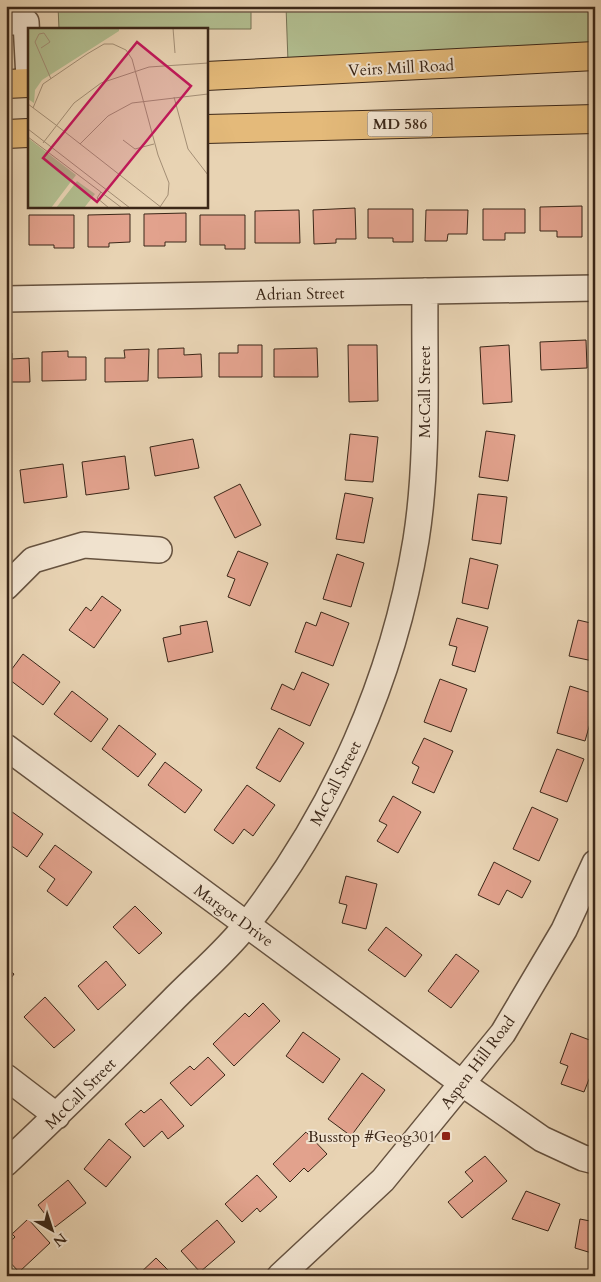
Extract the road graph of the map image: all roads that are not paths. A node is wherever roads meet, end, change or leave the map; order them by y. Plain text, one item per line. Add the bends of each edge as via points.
1 (6, 22) edge
2 (595, 56) edge
3 (28, 61) edge
4 (208, 76) edge
5 (28, 81) edge
6 (6, 84) edge
7 (595, 119) edge
8 (208, 129) edge
9 (28, 133) edge
10 (6, 134) edge
11 (595, 288) edge
12 (425, 291) junction
13 (6, 299) edge
14 (159, 550) dead end
15 (6, 587) edge
16 (6, 747) edge
17 (595, 863) edge
18 (247, 925) junction
19 (6, 1077) edge
20 (462, 1084) junction
21 (57, 1116) junction
22 (595, 1161) edge
23 (6, 1163) edge
24 (280, 1276) edge

1 - 3 street via 26,22
2 - 4 main road, Veirs Mill Road
5 - 6 main road
7 - 8 main road, MD 586
9 - 10 main road
11 - 12 street, Adrian Street
12 - 13 street, Adrian Street
12 - 18 street, McCall Street via 423,470 416,539 397,630 370,713 336,787 302,847
14 - 15 street via 84,545 33,560
16 - 18 street, Margot Drive
17 - 20 street, Aspen Hill Road via 564,930 503,1033
18 - 20 street, Margot Drive
18 - 21 street, McCall Street
19 - 21 street
20 - 22 street, Margot Drive via 542,1140
20 - 24 street, Aspen Hill Road via 383,1180
21 - 23 street, McCall Street

